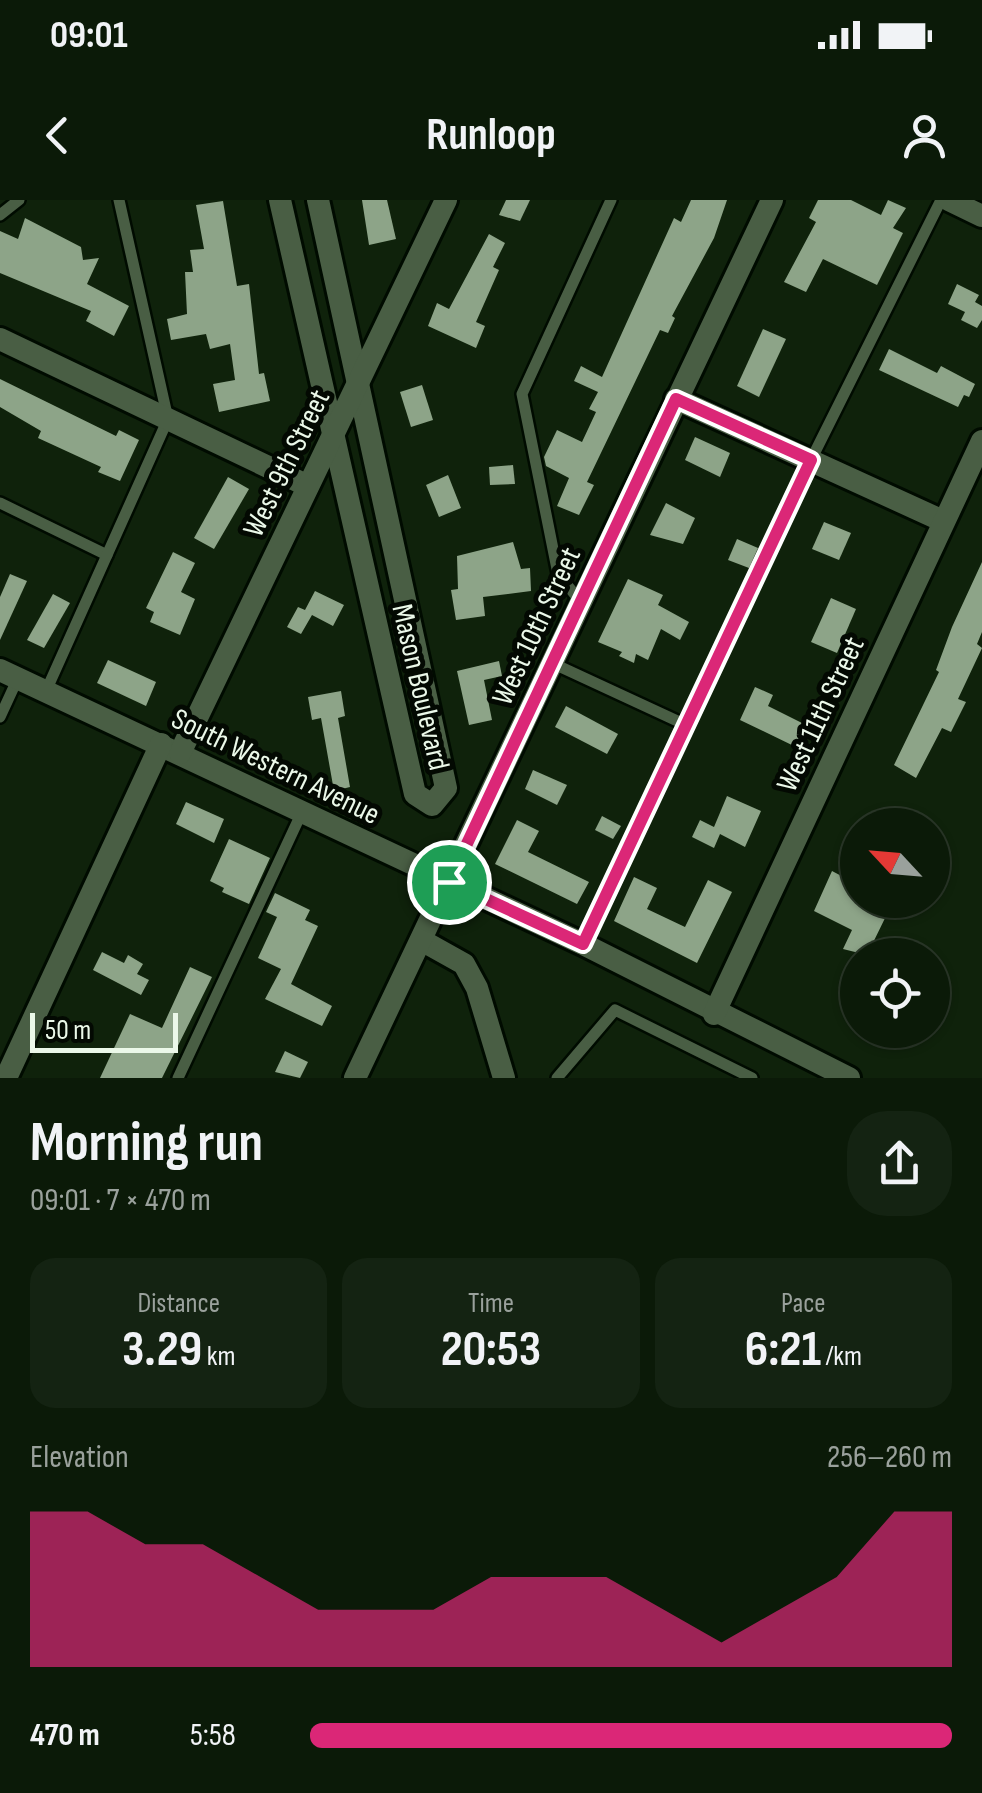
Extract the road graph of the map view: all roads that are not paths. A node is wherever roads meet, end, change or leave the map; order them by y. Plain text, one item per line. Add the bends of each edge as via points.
1 (19, 200) edge
2 (119, 200) edge
3 (280, 200) edge
4 (318, 200) edge
5 (446, 200) edge
6 (611, 200) edge
7 (772, 200) edge
8 (940, 200) edge
9 (948, 200) edge
10 (0, 216) edge
11 (982, 216) edge
12 (0, 339) edge
13 (358, 382) junction
14 (676, 399) junction
15 (168, 419) junction
16 (332, 436) junction
17 (982, 441) edge
18 (811, 460) junction
19 (308, 486) junction
20 (0, 503) edge
21 (944, 521) junction
22 (107, 555) junction
23 (580, 602) junction
24 (552, 663) junction
25 (9, 674) edge
26 (46, 691) junction
27 (0, 717) edge
28 (686, 725) junction
29 (170, 748) junction
30 (302, 812) junction
31 (449, 882) junction
32 (421, 940) junction
33 (583, 944) junction
34 (714, 1014) junction
35 (6, 1078) edge
36 (178, 1078) edge
37 (355, 1078) edge
38 (504, 1078) edge
39 (557, 1078) edge
40 (752, 1078) edge
41 (849, 1078) edge

1 - 10 lane
2 - 15 lane
3 - 16 street, Mason Boulevard
4 - 13 street, Mason Boulevard
5 - 13 street, West 9th Street
6 - 23 lane via 522,394 558,574
7 - 14 street, West 10th Street
8 - 18 lane
9 - 11 street
12 - 15 street
13 - 16 street, West 9th Street
13 - 16 street, Mason Boulevard via 446,788 432,805 415,794
14 - 18 street
14 - 23 street, West 10th Street
15 - 19 street
15 - 22 lane
16 - 19 street, West 9th Street
17 - 21 street, West 11th Street
18 - 21 street
18 - 28 lane
19 - 29 street, West 9th Street
20 - 22 lane
21 - 34 street, West 11th Street
22 - 26 lane
23 - 24 street, West 10th Street
24 - 28 lane
24 - 31 street, West 10th Street
25 - 26 street, South Western Avenue
25 - 27 lane
26 - 29 street, South Western Avenue
28 - 33 lane
29 - 30 street, South Western Avenue
29 - 35 street, West 9th Street
30 - 31 street, South Western Avenue
30 - 36 lane
31 - 32 street, West 10th Street
31 - 33 street, South Western Avenue
32 - 37 street, West 10th Street
32 - 38 street via 464,964
33 - 34 street, South Western Avenue
34 - 41 street, South Western Avenue
39 - 40 lane via 615,1010

